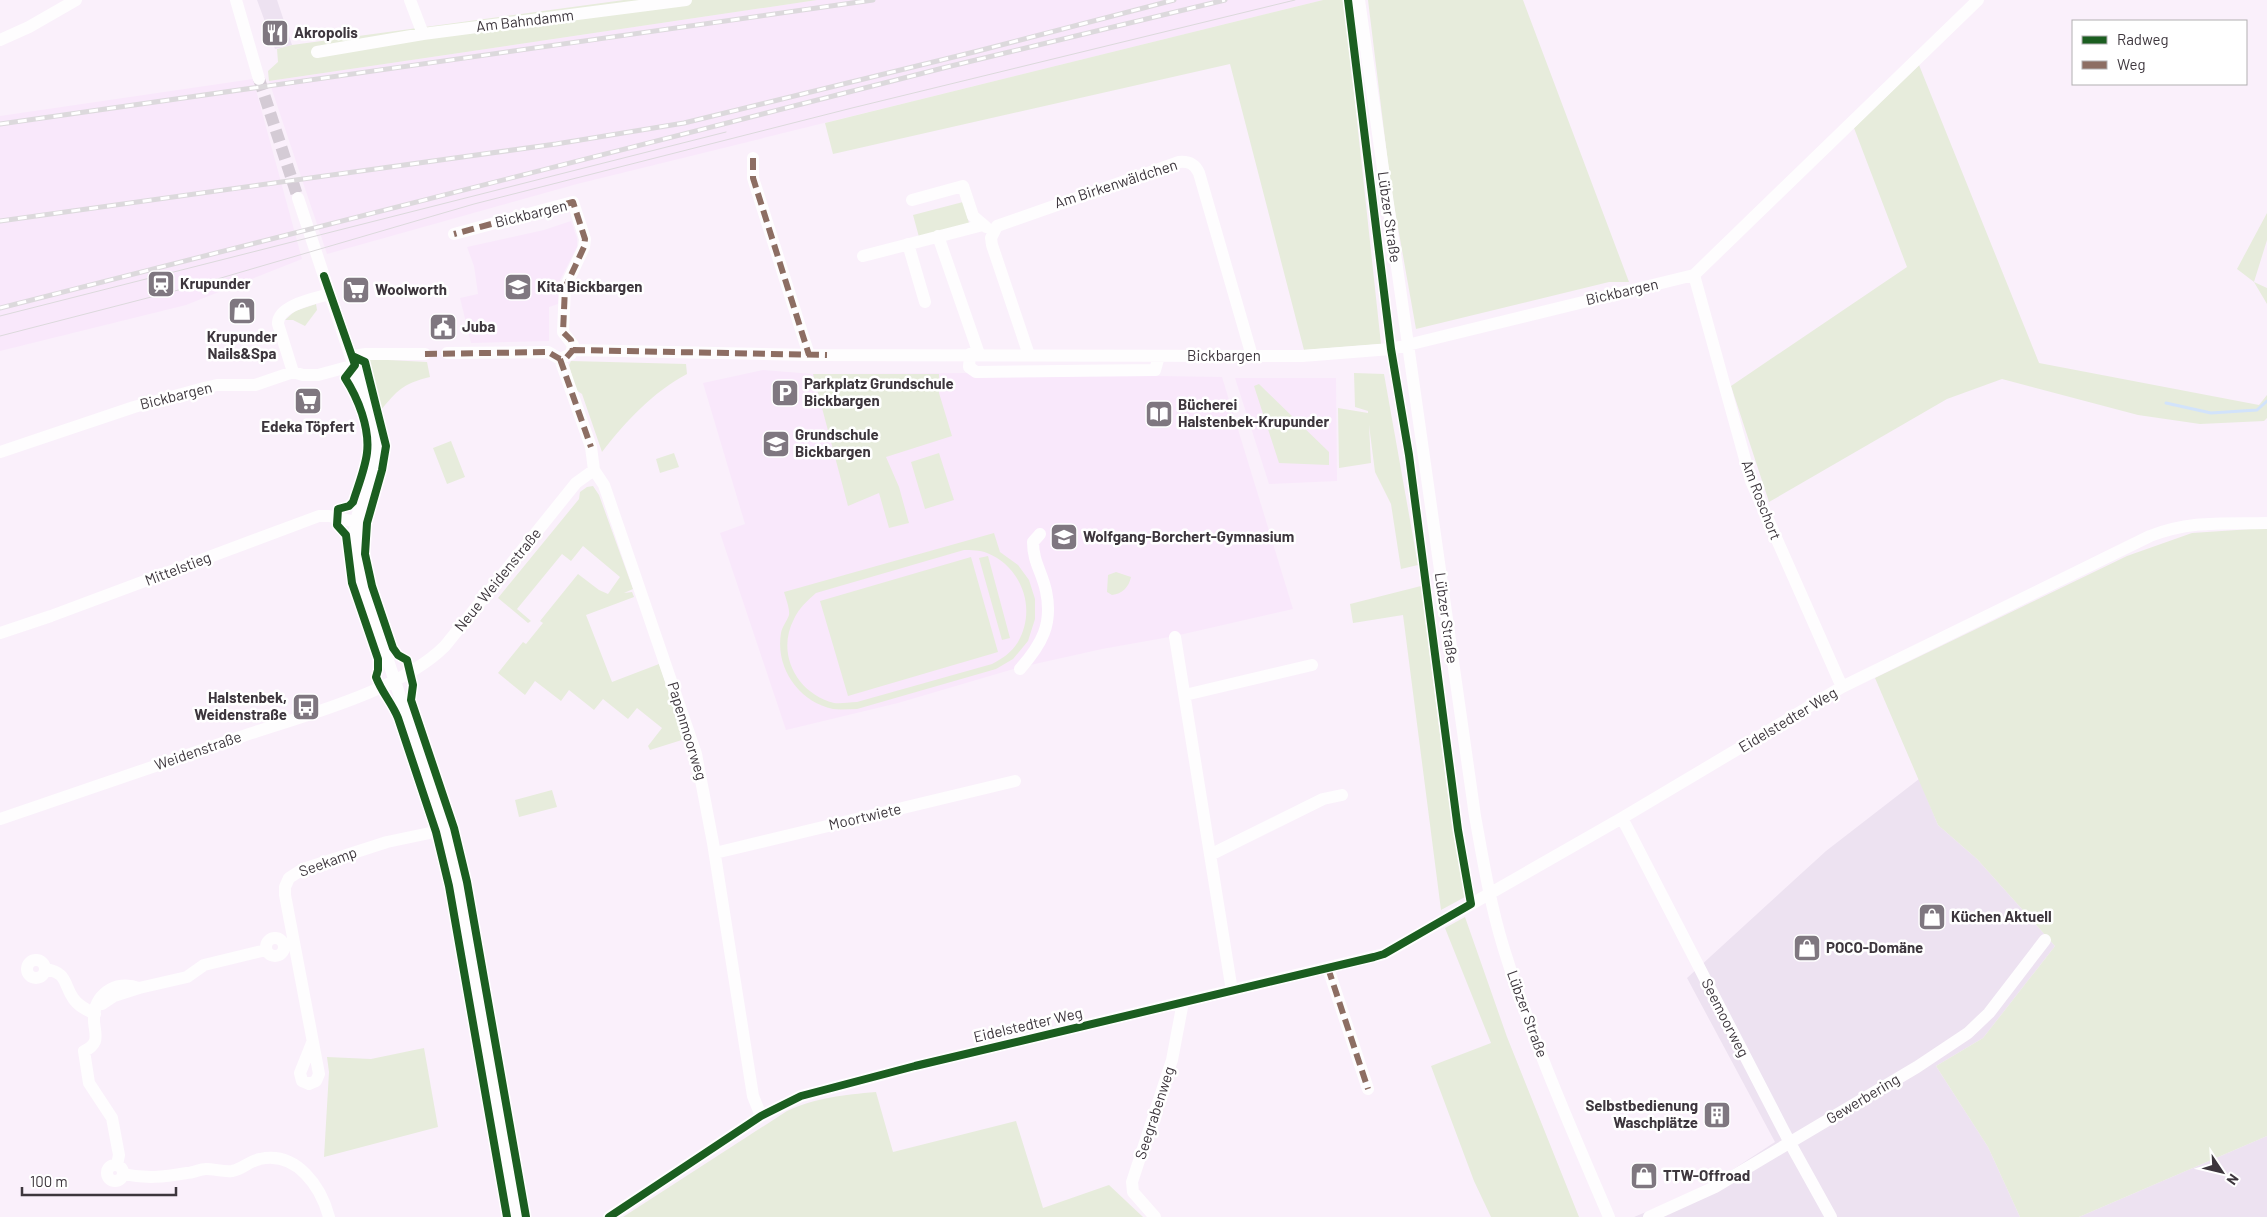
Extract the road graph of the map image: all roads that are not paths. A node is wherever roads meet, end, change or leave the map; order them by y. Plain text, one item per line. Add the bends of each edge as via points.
1 (76, 0) edge
2 (236, 0) edge
3 (410, 0) edge
4 (686, 0) edge
5 (1359, 0) edge
6 (1978, 0) edge
7 (423, 34) junction
8 (0, 40) edge
9 (317, 52) dead end
10 (259, 79) tunnel mouth
11 (753, 158) dead end
12 (298, 198) tunnel mouth
13 (912, 200) dead end
14 (988, 228) junction
15 (454, 234) dead end
16 (938, 236) junction
17 (908, 244) junction
18 (863, 256) dead end
19 (1694, 275) junction
20 (330, 294) junction
21 (925, 302) dead end
22 (1408, 345) junction
23 (573, 350) junction
24 (425, 354) dead end
25 (447, 354) dead end
26 (974, 354) junction
27 (809, 355) junction
28 (1029, 355) junction
29 (1159, 356) junction
30 (1252, 356) junction
31 (560, 359) junction
32 (354, 360) junction
33 (293, 372) junction
34 (0, 452) edge
35 (594, 470) junction
36 (356, 522) junction
37 (2267, 523) edge
38 (1040, 534) dead end
39 (0, 633) edge
40 (1175, 637) dead end
41 (1312, 665) dead end
42 (1020, 669) dead end
43 (394, 680) junction
44 (1842, 687) junction
45 (1185, 696) junction
46 (1015, 781) dead end
47 (1342, 795) dead end
48 (1622, 818) junction
49 (0, 819) edge
50 (444, 830) junction
51 (715, 853) junction
52 (1210, 855) junction
53 (1489, 892) junction
54 (2045, 940) dead end
55 (289, 945) junction
56 (1328, 968) junction
57 (45, 969) dead end
58 (1232, 991) junction
59 (1183, 1002) junction
60 (95, 1014) junction
61 (312, 1043) dead end
62 (1368, 1089) dead end
63 (761, 1116) junction
64 (1790, 1143) junction
65 (1829, 1213) edge
66 (329, 1217) edge
67 (517, 1217) edge
68 (609, 1217) edge
69 (1155, 1217) edge
70 (1609, 1217) edge
71 (1648, 1217) edge

1 - 8 street
2 - 10 street
3 - 7 street
4 - 7 street, Am Bahndamm
5 - 22 street, Lübzer Straße
6 - 19 street
7 - 9 street, Am Bahndamm
11 - 27 street via 753,178
12 - 20 street
13 - 14 street via 963,186 972,216
14 - 16 street, Am Birkenwäldchen
14 - 28 street
14 - 30 street, Am Birkenwäldchen via 1179,162 1192,163 1200,173
15 - 23 street, Bickbargen via 573,202 585,239 565,288 564,332 571,340
16 - 17 street, Am Birkenwäldchen
16 - 26 street
17 - 18 street, Am Birkenwäldchen
17 - 21 street
19 - 22 street, Bickbargen
19 - 44 street, Am Roschort via 1751,481
20 - 32 street
20 - 33 street via 285,309 279,316 278,324
22 - 30 street, Bickbargen via 1302,356
22 - 53 street, Lübzer Straße via 1475,816
23 - 27 street, Bickbargen
23 - 31 street via 566,358
24 - 32 street, Bickbargen via 366,354
25 - 31 street via 548,352
26 - 27 street, Bickbargen
26 - 28 street, Bickbargen
26 - 29 street via 969,367 976,372 1155,370
28 - 29 street, Bickbargen
29 - 30 street, Bickbargen
31 - 35 street, Papenmoorweg via 591,447
32 - 33 street, Bickbargen via 318,375
32 - 36 street via 375,430 376,446
33 - 34 street, Bickbargen via 255,385 217,385 134,407
35 - 43 street, Neue Weidenstraße via 576,483 445,646 422,665
35 - 51 street, Papenmoorweg via 604,485 690,731
36 - 39 street, Mittelstieg via 319,516
36 - 43 street via 354,539 360,575
37 - 44 street, Eidelstedter Weg via 2192,524 2158,533
38 - 42 street via 1033,542 1033,554 1046,590 1048,617 1042,640
40 - 45 street
41 - 45 street
43 - 49 street, Weidenstraße via 341,702
43 - 50 street
44 - 48 street, Eidelstedter Weg
45 - 52 street
46 - 51 street, Moortwiete
47 - 52 street via 1323,799
48 - 53 street, Eidelstedter Weg
48 - 64 street, Seemoorweg
50 - 55 street, Seekamp via 387,842 289,878 285,887
50 - 67 street via 476,976
51 - 63 street, Papenmoorweg via 751,1081
52 - 58 street
53 - 56 street, Eidelstedter Weg via 1384,954
53 - 70 street, Lübzer Straße via 1518,991
54 - 64 street, Gewerbering via 1989,1013 1968,1033
55 - 60 street via 278,955 266,950 204,965 186,977 139,988 126,984 112,987 97,1004
55 - 61 street, Seekamp
56 - 58 street, Eidelstedter Weg
56 - 62 street
57 - 60 street via 64,978 74,1001
58 - 59 street, Eidelstedter Weg
59 - 63 street, Eidelstedter Weg via 816,1091
59 - 69 street, Seegrabenweg via 1172,1060 1132,1182 1134,1192
60 - 66 street via 95,1040 84,1051 89,1083 112,1118 120,1169 152,1178 206,1169 232,1171 257,1159 272,1158 292,1165 312,1180
63 - 68 street, Eidelstedter Weg
64 - 65 street, Seemoorweg
64 - 71 street, Gewerbering via 1701,1195

